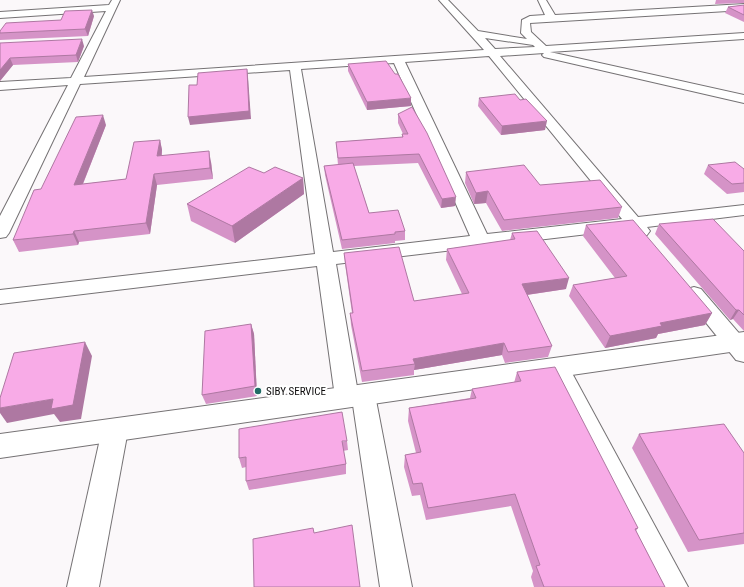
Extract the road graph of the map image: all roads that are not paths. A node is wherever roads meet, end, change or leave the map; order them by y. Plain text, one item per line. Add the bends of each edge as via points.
1 (444, 0) edge
2 (542, 0) edge
3 (114, 4) edge
4 (744, 7) edge
5 (0, 15) edge
6 (551, 18) junction
7 (475, 33) junction
8 (744, 36) edge
9 (96, 40) junction
10 (81, 41) edge
11 (540, 47) junction
12 (526, 50) junction
13 (492, 53) junction
14 (398, 59) junction
15 (295, 66) junction
16 (76, 81) junction
17 (0, 86) edge
18 (744, 99) edge
19 (744, 210) edge
20 (634, 222) junction
21 (0, 233) edge
22 (481, 240) junction
23 (649, 240) edge
24 (326, 258) junction
25 (684, 282) edge
26 (0, 297) edge
27 (741, 346) edge
28 (558, 368) junction
29 (355, 396) junction
30 (115, 430) junction
31 (0, 446) edge
32 (83, 587) edge
33 (396, 587) edge
34 (672, 587) edge

1 - 7 street
2 - 6 street
3 - 5 street
3 - 9 street
4 - 6 street
6 - 11 street via 530,19 525,22 526,33
7 - 11 street
7 - 13 street
8 - 11 street
9 - 10 street
9 - 16 street
11 - 12 street
12 - 13 street
12 - 18 street
13 - 14 street
13 - 20 street
14 - 15 street
14 - 22 street
15 - 16 street
15 - 24 street
16 - 17 street
16 - 21 street
19 - 20 street
20 - 22 street
20 - 23 street
22 - 24 street
24 - 26 street
24 - 29 street
25 - 27 street
27 - 28 street
28 - 29 street
28 - 34 street
29 - 30 street
29 - 33 street
30 - 31 street
30 - 32 street

